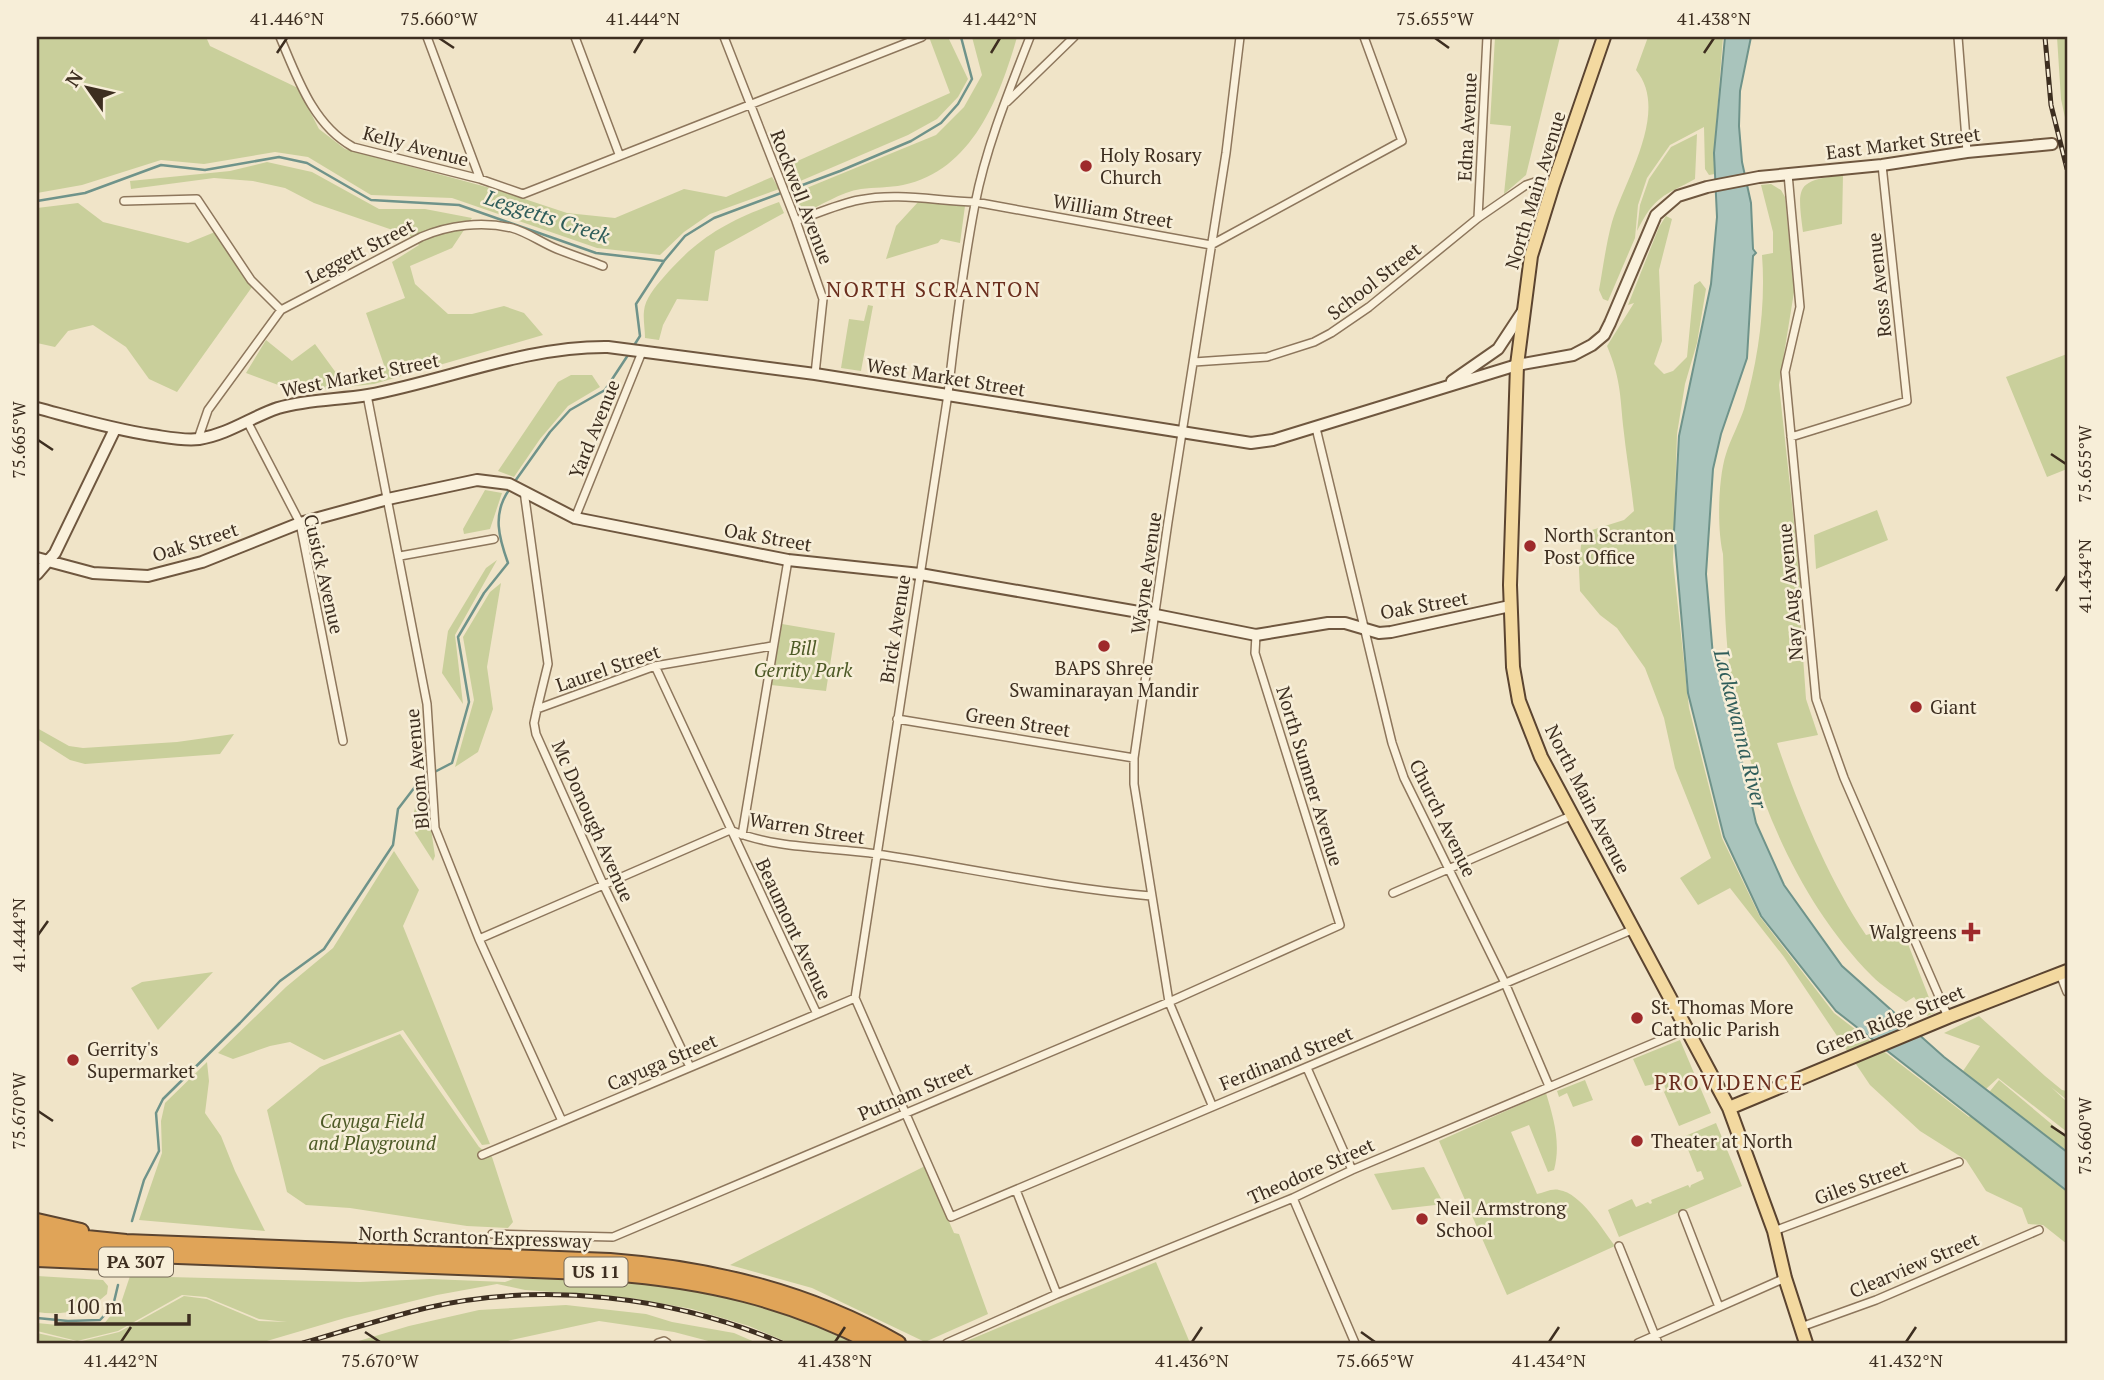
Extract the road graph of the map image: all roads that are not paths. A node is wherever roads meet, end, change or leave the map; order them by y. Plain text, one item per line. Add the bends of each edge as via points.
1 (280, 37) edge
2 (427, 37) edge
3 (575, 37) edge
4 (724, 37) edge
5 (922, 37) edge
6 (1030, 37) edge
7 (1074, 37) edge
8 (1240, 37) edge
9 (1364, 37) edge
10 (1487, 37) edge
11 (1604, 37) edge
12 (1958, 37) edge
13 (751, 105) junction
14 (1003, 106) junction
15 (2052, 144) tunnel mouth
16 (1968, 152) junction
17 (619, 154) junction
18 (1882, 165) junction
19 (1788, 174) junction
20 (1759, 177) joint
21 (480, 179) junction
22 (1553, 185) junction
23 (124, 201) dead end
24 (975, 202) junction
25 (1478, 218) junction
26 (796, 221) junction
27 (1211, 245) junction
28 (603, 266) dead end
29 (281, 310) junction
30 (1523, 311) junction
31 (642, 352) junction
32 (1195, 362) junction
33 (1517, 365) junction
34 (814, 374) junction
35 (1443, 388) junction
36 (948, 394) junction
37 (367, 395) junction
38 (37, 408) edge
39 (248, 423) junction
40 (115, 429) junction
41 (1316, 429) junction
42 (1183, 432) junction
43 (1791, 437) junction
44 (198, 439) junction
45 (524, 491) junction
46 (388, 499) junction
47 (575, 518) junction
48 (300, 523) junction
49 (494, 539) dead end
50 (400, 556) junction
51 (42, 559) edge
52 (788, 559) junction
53 (37, 574) edge
54 (920, 574) junction
55 (1510, 606) junction
56 (1156, 615) junction
57 (1365, 629) junction
58 (1256, 635) junction
59 (772, 646) junction
60 (655, 666) junction
61 (537, 709) junction
62 (897, 719) junction
63 (343, 741) dead end
64 (1134, 758) junction
65 (1573, 815) junction
66 (730, 830) junction
67 (742, 835) junction
68 (879, 855) junction
69 (1449, 867) junction
70 (603, 884) junction
71 (1392, 893) dead end
72 (1151, 896) junction
73 (1340, 925) joint
74 (1634, 929) junction
75 (479, 939) junction
76 (2064, 973) edge
77 (1505, 983) junction
78 (2067, 992) edge
79 (855, 998) junction
80 (1169, 1002) junction
81 (817, 1014) junction
82 (1948, 1017) junction
83 (1688, 1029) junction
84 (690, 1067) junction
85 (1307, 1068) junction
86 (1549, 1086) junction
87 (1212, 1105) junction
88 (1730, 1108) junction
89 (905, 1112) junction
90 (562, 1121) junction
91 (482, 1155) dead end
92 (1959, 1163) dead end
93 (1352, 1170) junction
94 (1016, 1190) junction
95 (1293, 1198) junction
96 (1683, 1214) dead end
97 (37, 1221) edge
98 (2039, 1230) dead end
99 (1774, 1231) junction
100 (37, 1233) edge
101 (492, 1234) dead end
102 (126, 1242) junction
103 (37, 1245) edge
104 (1619, 1246) dead end
105 (235, 1258) junction
106 (37, 1259) edge
107 (1785, 1278) junction
108 (1057, 1294) junction
109 (1719, 1307) junction
110 (1801, 1327) junction
111 (1657, 1339) edge
112 (873, 1343) edge
113 (898, 1343) edge
114 (947, 1343) edge
115 (1355, 1343) edge
116 (1638, 1343) edge
117 (1806, 1343) edge

1 - 21 street, Kelly Avenue via 320,119 340,139 353,147
2 - 21 street
3 - 17 street
4 - 13 street, Rockwell Avenue
5 - 13 street
6 - 14 street, Brick Avenue
7 - 14 street
8 - 27 street, Wayne Avenue
9 - 27 street via 1402,141
10 - 25 street, Edna Avenue
11 - 22 main road, North Main Avenue
12 - 16 street
13 - 17 street
13 - 26 street, Rockwell Avenue
14 - 24 street, Brick Avenue
15 - 16 street, East Market Street
16 - 18 street, East Market Street
17 - 21 street via 523,194
18 - 19 street, East Market Street
18 - 43 street, Ross Avenue via 1907,401
19 - 20 street, East Market Street
19 - 43 street, Nay Aug Avenue via 1800,307 1785,372
20 - 33 street, West Market Street via 1678,196 1657,215 1604,335 1573,355
22 - 25 street, School Street via 1538,181 1526,185
22 - 30 main road, North Main Avenue via 1531,256
23 - 29 street via 197,199 251,280
24 - 26 street, William Street via 924,197 860,199
24 - 27 street, William Street
24 - 36 street, Brick Avenue
25 - 32 street, School Street via 1331,334 1267,357
26 - 34 street, Rockwell Avenue via 823,299
27 - 32 street, Wayne Avenue
28 - 29 street, Leggett Street via 513,229 482,225 440,229
29 - 44 street, Leggett Street via 208,411
30 - 33 main road, North Main Avenue
30 - 35 street via 1498,349
31 - 34 street, West Market Street
31 - 37 street, West Market Street via 608,347 545,351
31 - 47 street, Yard Avenue
32 - 42 street, Wayne Avenue
33 - 35 street, West Market Street
33 - 55 main road, North Main Avenue
34 - 36 street, West Market Street
35 - 41 street, West Market Street
36 - 42 street, West Market Street
36 - 54 street, Brick Avenue
37 - 39 street, West Market Street via 277,409
37 - 46 street, Bloom Avenue
38 - 40 street, West Market Street
39 - 44 street, West Market Street
39 - 48 street, Cusick Avenue
40 - 44 street, West Market Street
40 - 51 street via 55,553
41 - 42 street, West Market Street via 1251,443
41 - 57 street, Church Avenue
42 - 56 street, Wayne Avenue
43 - 82 street, Nay Aug Avenue via 1816,699 1843,778
45 - 46 street, Oak Street via 477,480
45 - 47 street, Oak Street
45 - 61 street, Mc Donough Avenue via 548,664
46 - 48 street, Oak Street
46 - 50 street, Bloom Avenue
47 - 52 street, Oak Street
48 - 51 street, Oak Street via 202,562 148,576 93,572
48 - 63 street, Cusick Avenue
49 - 50 street
50 - 75 street, Bloom Avenue via 427,704 435,828
51 - 53 street
52 - 54 street, Oak Street
52 - 59 street
54 - 56 street, Oak Street
54 - 62 street, Brick Avenue
55 - 57 street, Oak Street via 1391,632
55 - 65 main road, North Main Avenue via 1519,701 1541,757
56 - 58 street, Oak Street
56 - 64 street, Wayne Avenue
57 - 58 street, Oak Street via 1328,623
57 - 69 street, Church Avenue via 1404,778
58 - 73 street, North Sumner Avenue via 1255,653
59 - 60 street, Laurel Street
59 - 67 street
60 - 61 street, Laurel Street
60 - 66 street, Beaumont Avenue
61 - 70 street, Mc Donough Avenue via 537,734
62 - 64 street, Green Street
62 - 68 street, Brick Avenue
64 - 72 street, Wayne Avenue
65 - 69 street
65 - 74 main road, North Main Avenue
66 - 67 street, Warren Street
66 - 70 street, Warren Street
66 - 81 street, Beaumont Avenue
67 - 68 street, Warren Street
68 - 72 street, Warren Street
68 - 79 street, Brick Avenue
69 - 71 street
69 - 77 street, Church Avenue
70 - 75 street, Warren Street
70 - 84 street, Mc Donough Avenue
72 - 80 street, Wayne Avenue
73 - 80 street, Putnam Street
74 - 77 street, Ferdinand Street
74 - 83 main road, North Main Avenue
75 - 90 street, Bloom Avenue
76 - 78 street
76 - 82 main road, Green Ridge Street
77 - 85 street, Ferdinand Street
77 - 86 street, Church Avenue
79 - 81 street, Cayuga Street
79 - 89 street
80 - 87 street, Wayne Avenue
80 - 89 street, Putnam Street
81 - 84 street, Cayuga Street
82 - 88 main road, Green Ridge Street
83 - 86 street, Theodore Street
83 - 88 main road, North Main Avenue
84 - 90 street, Cayuga Street
85 - 87 street, Ferdinand Street
85 - 93 street
86 - 93 street, Theodore Street
87 - 94 street, Ferdinand Street
88 - 99 main road, North Main Avenue
89 - 94 street, Ferdinand Street via 951,1217
89 - 101 street, Putnam Street via 613,1237
90 - 91 street, Cayuga Street
92 - 99 street, Giles Street
93 - 95 street, Theodore Street
94 - 108 street
95 - 108 street, Theodore Street
95 - 115 street
96 - 109 street
97 - 102 highway, PA 307
98 - 110 street, Clearview Street
99 - 107 main road, North Main Avenue
100 - 102 highway, North Scranton Expressway / US 11
102 - 113 highway, North Scranton Expressway / US 11 via 610,1261 684,1268 800,1297
103 - 105 highway, North Scranton Expressway / US 11
104 - 111 street
105 - 106 highway, PA 307
105 - 112 highway, North Scranton Expressway / US 11 via 682,1280 776,1301
107 - 109 street
107 - 110 main road, North Main Avenue
108 - 114 street, Theodore Street
109 - 111 street
110 - 117 main road, North Main Avenue
111 - 116 street

